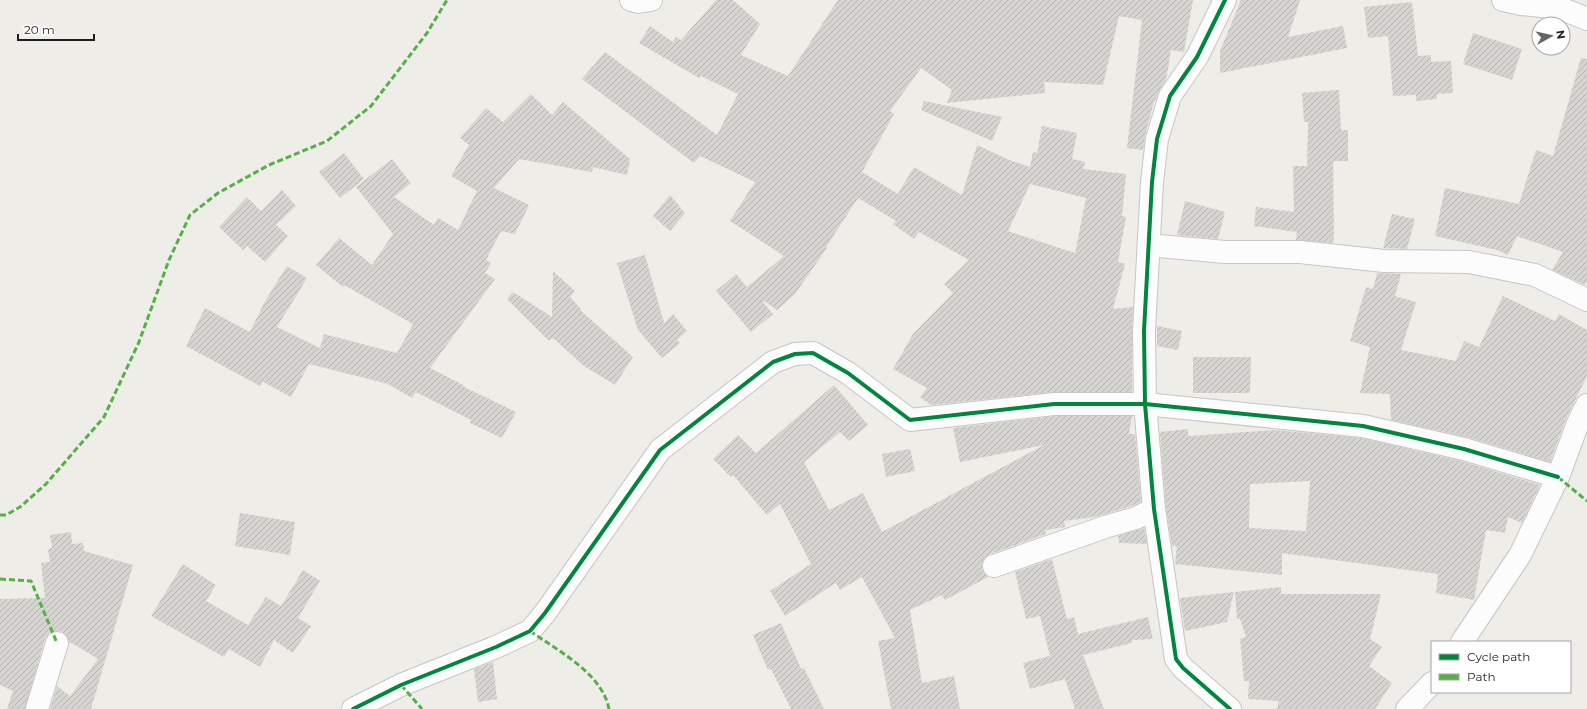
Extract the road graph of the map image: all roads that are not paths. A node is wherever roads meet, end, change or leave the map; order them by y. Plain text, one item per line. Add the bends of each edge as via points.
1 (631, 0) edge
2 (651, 0) edge
3 (1225, 0) edge
4 (1503, 0) edge
5 (1587, 19) edge
6 (1159, 246) dead end
7 (1587, 300) edge
8 (1145, 404) junction
9 (1587, 405) edge
10 (1558, 477) junction
11 (1154, 509) junction
12 (994, 566) dead end
13 (1463, 641) edge
14 (57, 643) dead end
15 (1431, 684) edge
16 (37, 709) edge
17 (353, 709) edge
18 (1230, 709) edge
19 (1407, 709) edge

1 - 2 street
3 - 8 street via 1197,57 1170,96 1157,140 1152,182 1144,331
4 - 5 street via 1560,8
6 - 7 street via 1225,252 1300,252 1384,261 1469,262 1535,275
8 - 10 street via 1363,426 1464,449
8 - 11 street
8 - 17 street via 1054,404 910,420 848,373 813,352 795,354 772,362 660,450 545,613 530,630 496,647 401,685
9 - 10 street
10 - 13 street via 1520,555
11 - 12 street via 1136,518
11 - 18 street via 1176,659
14 - 16 street
15 - 19 street

